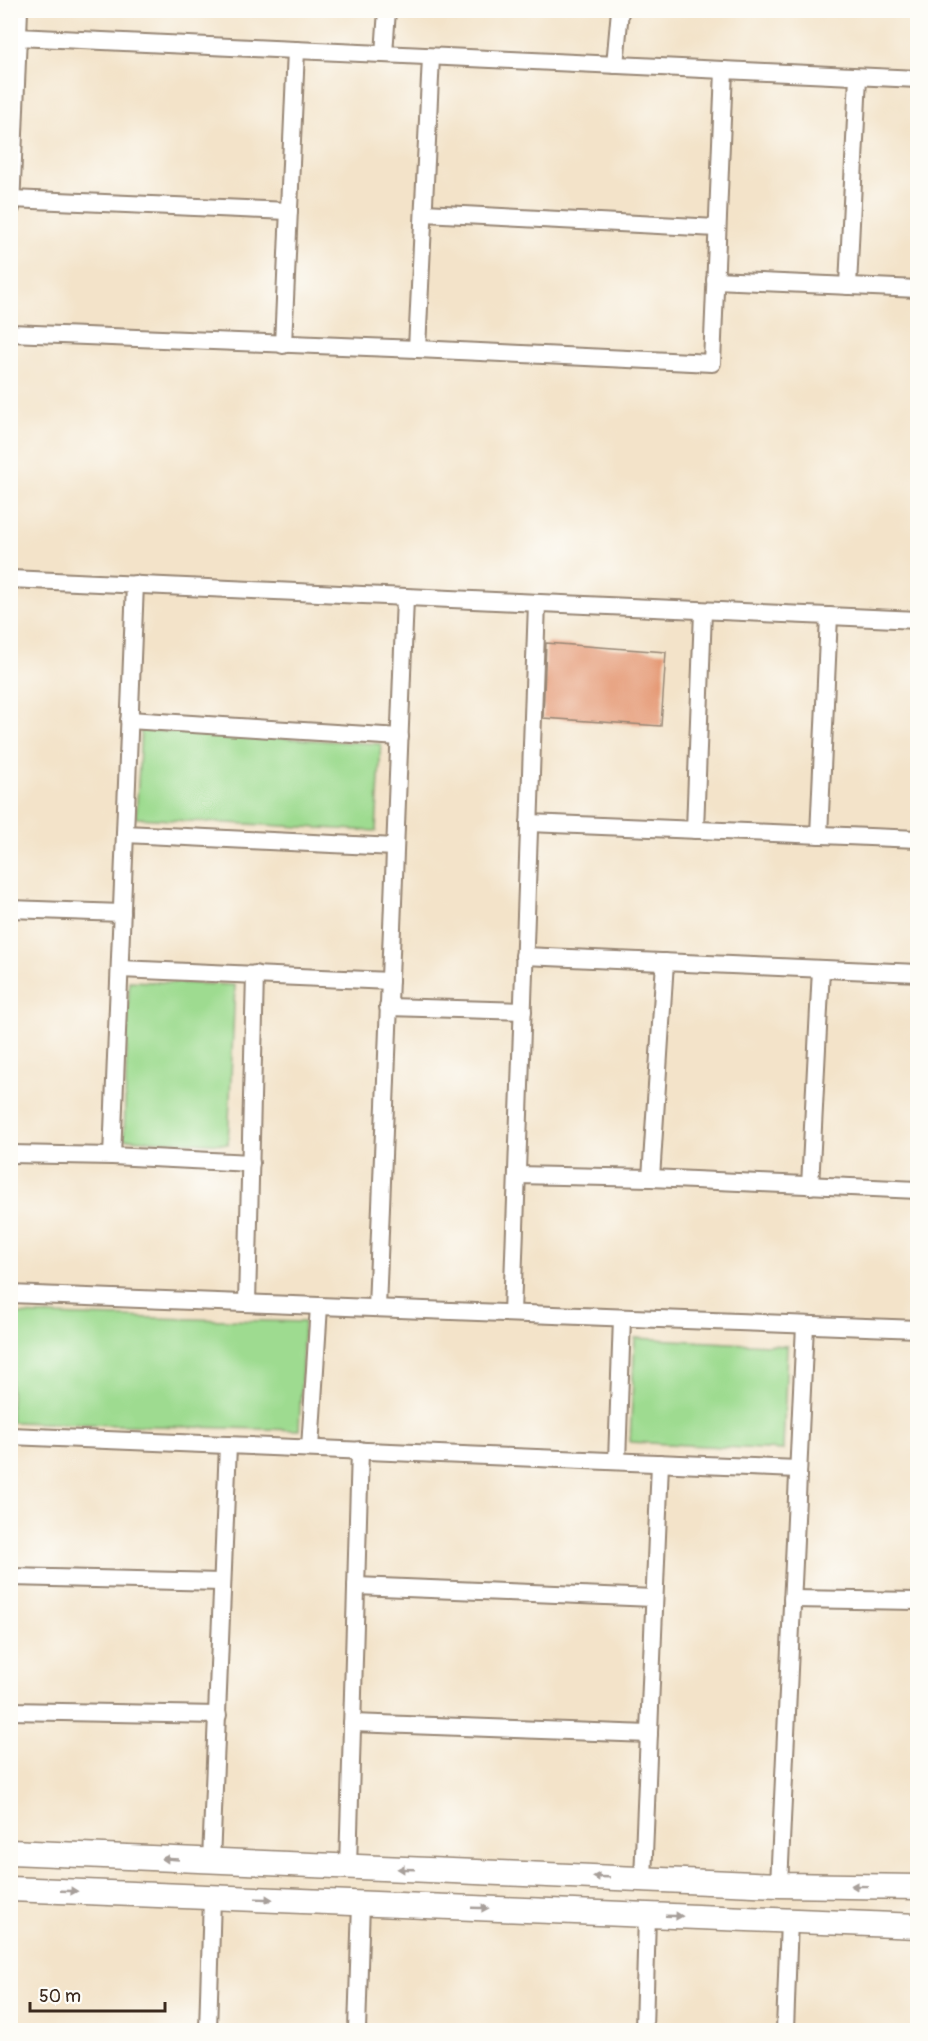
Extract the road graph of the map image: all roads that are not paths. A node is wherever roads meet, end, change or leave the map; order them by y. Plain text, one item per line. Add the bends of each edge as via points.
1 (19, 10) edge
2 (387, 10) edge
3 (620, 10) edge
4 (17, 38) junction
5 (296, 50) junction
6 (384, 54) junction
7 (431, 57) junction
8 (615, 65) junction
9 (724, 70) junction
10 (858, 76) junction
11 (918, 79) edge
12 (11, 199) edge
13 (10, 209) edge
14 (289, 212) junction
15 (424, 213) junction
16 (717, 228) junction
17 (715, 280) junction
18 (848, 286) junction
19 (918, 289) edge
20 (10, 333) edge
21 (283, 345) junction
22 (417, 349) junction
23 (10, 579) edge
24 (135, 584) junction
25 (405, 598) junction
26 (537, 603) junction
27 (704, 611) junction
28 (829, 616) junction
29 (918, 620) edge
30 (129, 720) junction
31 (400, 737) junction
32 (529, 823) junction
33 (695, 830) junction
34 (125, 834) junction
35 (819, 835) junction
36 (918, 839) edge
37 (395, 847) junction
38 (10, 909) edge
39 (122, 914) junction
40 (524, 956) junction
41 (664, 962) junction
42 (120, 969) junction
43 (821, 969) junction
44 (918, 973) edge
45 (255, 974) junction
46 (390, 981) junction
47 (388, 1007) junction
48 (523, 1011) junction
49 (10, 1154) edge
50 (112, 1156) junction
51 (251, 1163) junction
52 (517, 1175) junction
53 (651, 1178) junction
54 (810, 1186) junction
55 (918, 1190) edge
56 (10, 1294) edge
57 (248, 1303) junction
58 (319, 1306) junction
59 (377, 1308) junction
60 (512, 1313) junction
61 (622, 1318) junction
62 (805, 1325) junction
63 (918, 1329) edge
64 (10, 1436) edge
65 (228, 1445) junction
66 (310, 1448) junction
67 (360, 1450) junction
68 (617, 1461) junction
69 (660, 1463) junction
70 (798, 1469) junction
71 (10, 1577) edge
72 (222, 1582) junction
73 (356, 1586) junction
74 (654, 1598) junction
75 (792, 1599) junction
76 (918, 1601) edge
77 (10, 1711) edge
78 (218, 1715) junction
79 (352, 1723) junction
80 (649, 1734) junction
81 (10, 1852) edge
82 (212, 1861) junction
83 (348, 1867) junction
84 (561, 1875) junction
85 (643, 1879) junction
86 (779, 1885) junction
87 (918, 1887) edge
88 (10, 1889) edge
89 (212, 1897) junction
90 (362, 1903) junction
91 (559, 1911) junction
92 (647, 1914) junction
93 (789, 1920) junction
94 (918, 1926) edge
95 (208, 2031) edge
96 (357, 2031) edge
97 (644, 2031) edge
98 (785, 2031) edge

1 - 4 street
2 - 6 street
3 - 8 street
4 - 5 street
4 - 12 street
5 - 6 street
5 - 14 street
6 - 7 street
7 - 8 street
7 - 15 street
8 - 9 street
9 - 10 street
9 - 16 street
10 - 11 street
10 - 18 street
12 - 13 street
12 - 14 street
14 - 21 street
15 - 16 street
15 - 22 street
16 - 17 street
17 - 18 street
17 - 22 street via 712,363
18 - 19 street
20 - 21 street
21 - 22 street
23 - 24 street
24 - 25 street
24 - 30 street
25 - 26 street
25 - 31 street
26 - 27 street
26 - 32 street
27 - 28 street
27 - 33 street
28 - 29 street
28 - 35 street
30 - 31 street
30 - 34 street
31 - 37 street
32 - 33 street
32 - 40 street
33 - 35 street
34 - 37 street
34 - 39 street
35 - 36 street
37 - 46 street
38 - 39 street
39 - 42 street
40 - 41 street
40 - 48 street
41 - 43 street
41 - 53 street
42 - 45 street
42 - 50 street
43 - 44 street
43 - 54 street
45 - 46 street
45 - 51 street
46 - 47 street
47 - 48 street
47 - 59 street
48 - 52 street
49 - 50 street
50 - 51 street
51 - 57 street
52 - 53 street
52 - 60 street
53 - 54 street
54 - 55 street
56 - 57 street
57 - 58 street
58 - 59 street
58 - 66 street
59 - 60 street
60 - 61 street
61 - 62 street
61 - 68 street
62 - 63 street
62 - 70 street
64 - 65 street
65 - 66 street
65 - 72 street
66 - 67 street
67 - 68 street
67 - 73 street
68 - 69 street
69 - 70 street
69 - 74 street
70 - 75 street
71 - 72 street
72 - 78 street
73 - 74 street
73 - 79 street
74 - 80 street
75 - 76 street
75 - 86 street
77 - 78 street
78 - 82 street
79 - 80 street
79 - 83 street
80 - 85 street
82 -> 81 street
82 - 83 street
84 -> 83 street
85 -> 84 street
84 - 91 street
85 - 86 street
87 -> 86 street
88 -> 89 street
89 -> 90 street
89 - 95 street
90 -> 91 street
90 - 96 street
91 - 92 street
92 -> 93 street
92 - 97 street
93 - 94 street
93 - 98 street

